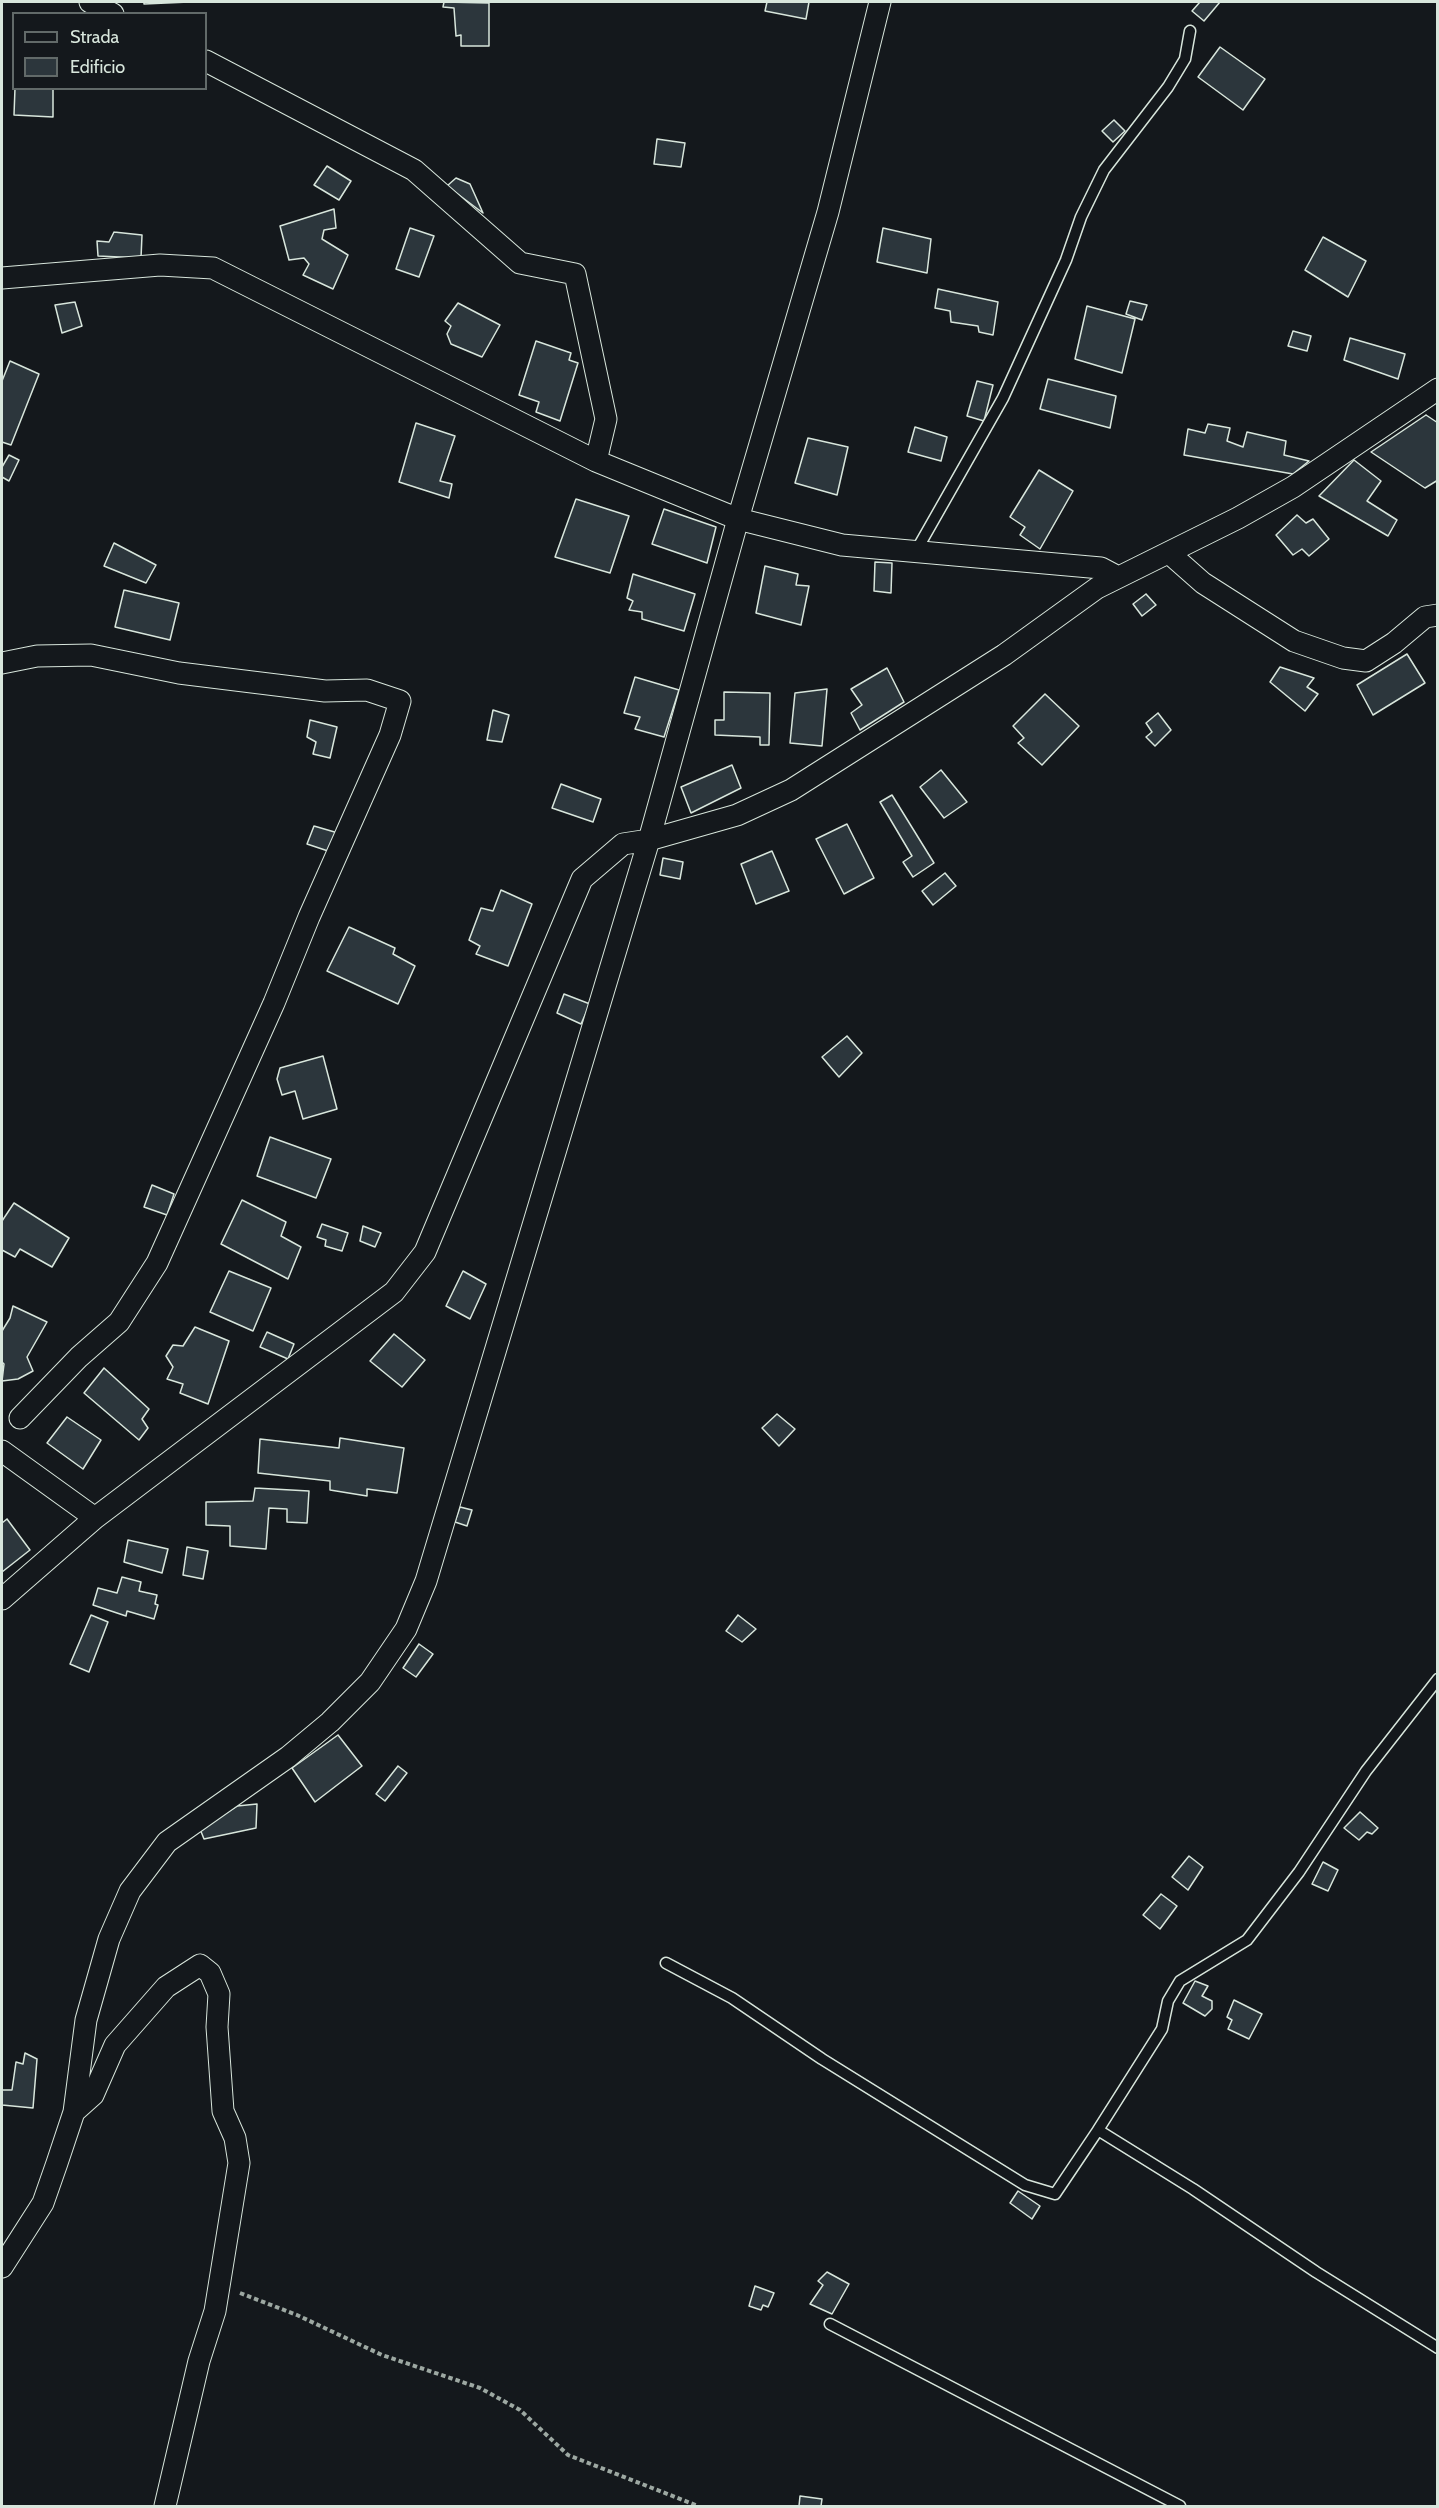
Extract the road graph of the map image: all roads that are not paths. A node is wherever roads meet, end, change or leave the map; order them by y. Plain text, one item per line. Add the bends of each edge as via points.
1 (90, 2) edge
2 (880, 2) edge
3 (109, 12) edge
4 (1190, 31) dead end
5 (207, 63) edge
6 (2, 278) edge
7 (1437, 390) edge
8 (596, 461) junction
9 (738, 519) junction
10 (916, 551) junction
11 (1169, 553) junction
12 (1118, 577) junction
13 (1437, 615) edge
14 (2, 663) edge
15 (649, 840) junction
16 (20, 1418) dead end
17 (2, 1451) edge
18 (94, 1518) junction
19 (2, 1599) edge
20 (1437, 1679) edge
21 (666, 1963) dead end
22 (74, 2112) junction
23 (1098, 2130) junction
24 (2, 2267) edge
25 (830, 2324) dead end
26 (1437, 2348) edge
27 (165, 2506) edge
28 (1180, 2506) edge

1 - 3 street
2 - 9 street via 828,212
4 - 10 lane via 1185,59 1168,87 1104,170 1003,398
5 - 8 street via 414,170 520,263 575,274 606,419
6 - 8 street via 160,265 213,268
7 - 11 street via 1293,487
8 - 9 street
9 - 10 street via 842,545
9 - 15 street
10 - 12 street via 1101,568
11 - 12 street
11 - 13 street via 1203,583 1294,641 1344,658 1366,661 1425,617
12 - 15 street via 1004,655 791,790 737,815
14 - 16 street via 37,656 91,655 179,673 325,691 367,690 400,701 390,735 157,1263 119,1322
15 - 18 street via 622,844 582,879 425,1252 394,1292
15 - 22 street via 452,1497 426,1581 406,1629 370,1683 330,1722 288,1757 167,1842 130,1891 109,1939 86,2020
17 - 18 street
18 - 19 street
20 - 23 lane via 1366,1771 1299,1872 1247,1940 1180,1981 1168,2001 1162,2029
21 - 23 lane via 732,1998 1024,2185 1055,2194
22 - 24 street via 43,2203
22 - 27 street via 93,2096 116,2045 166,1988 200,1965 210,1973 219,1994 217,2027 223,2111 235,2138 239,2163 220,2284
23 - 26 lane
25 - 28 lane

